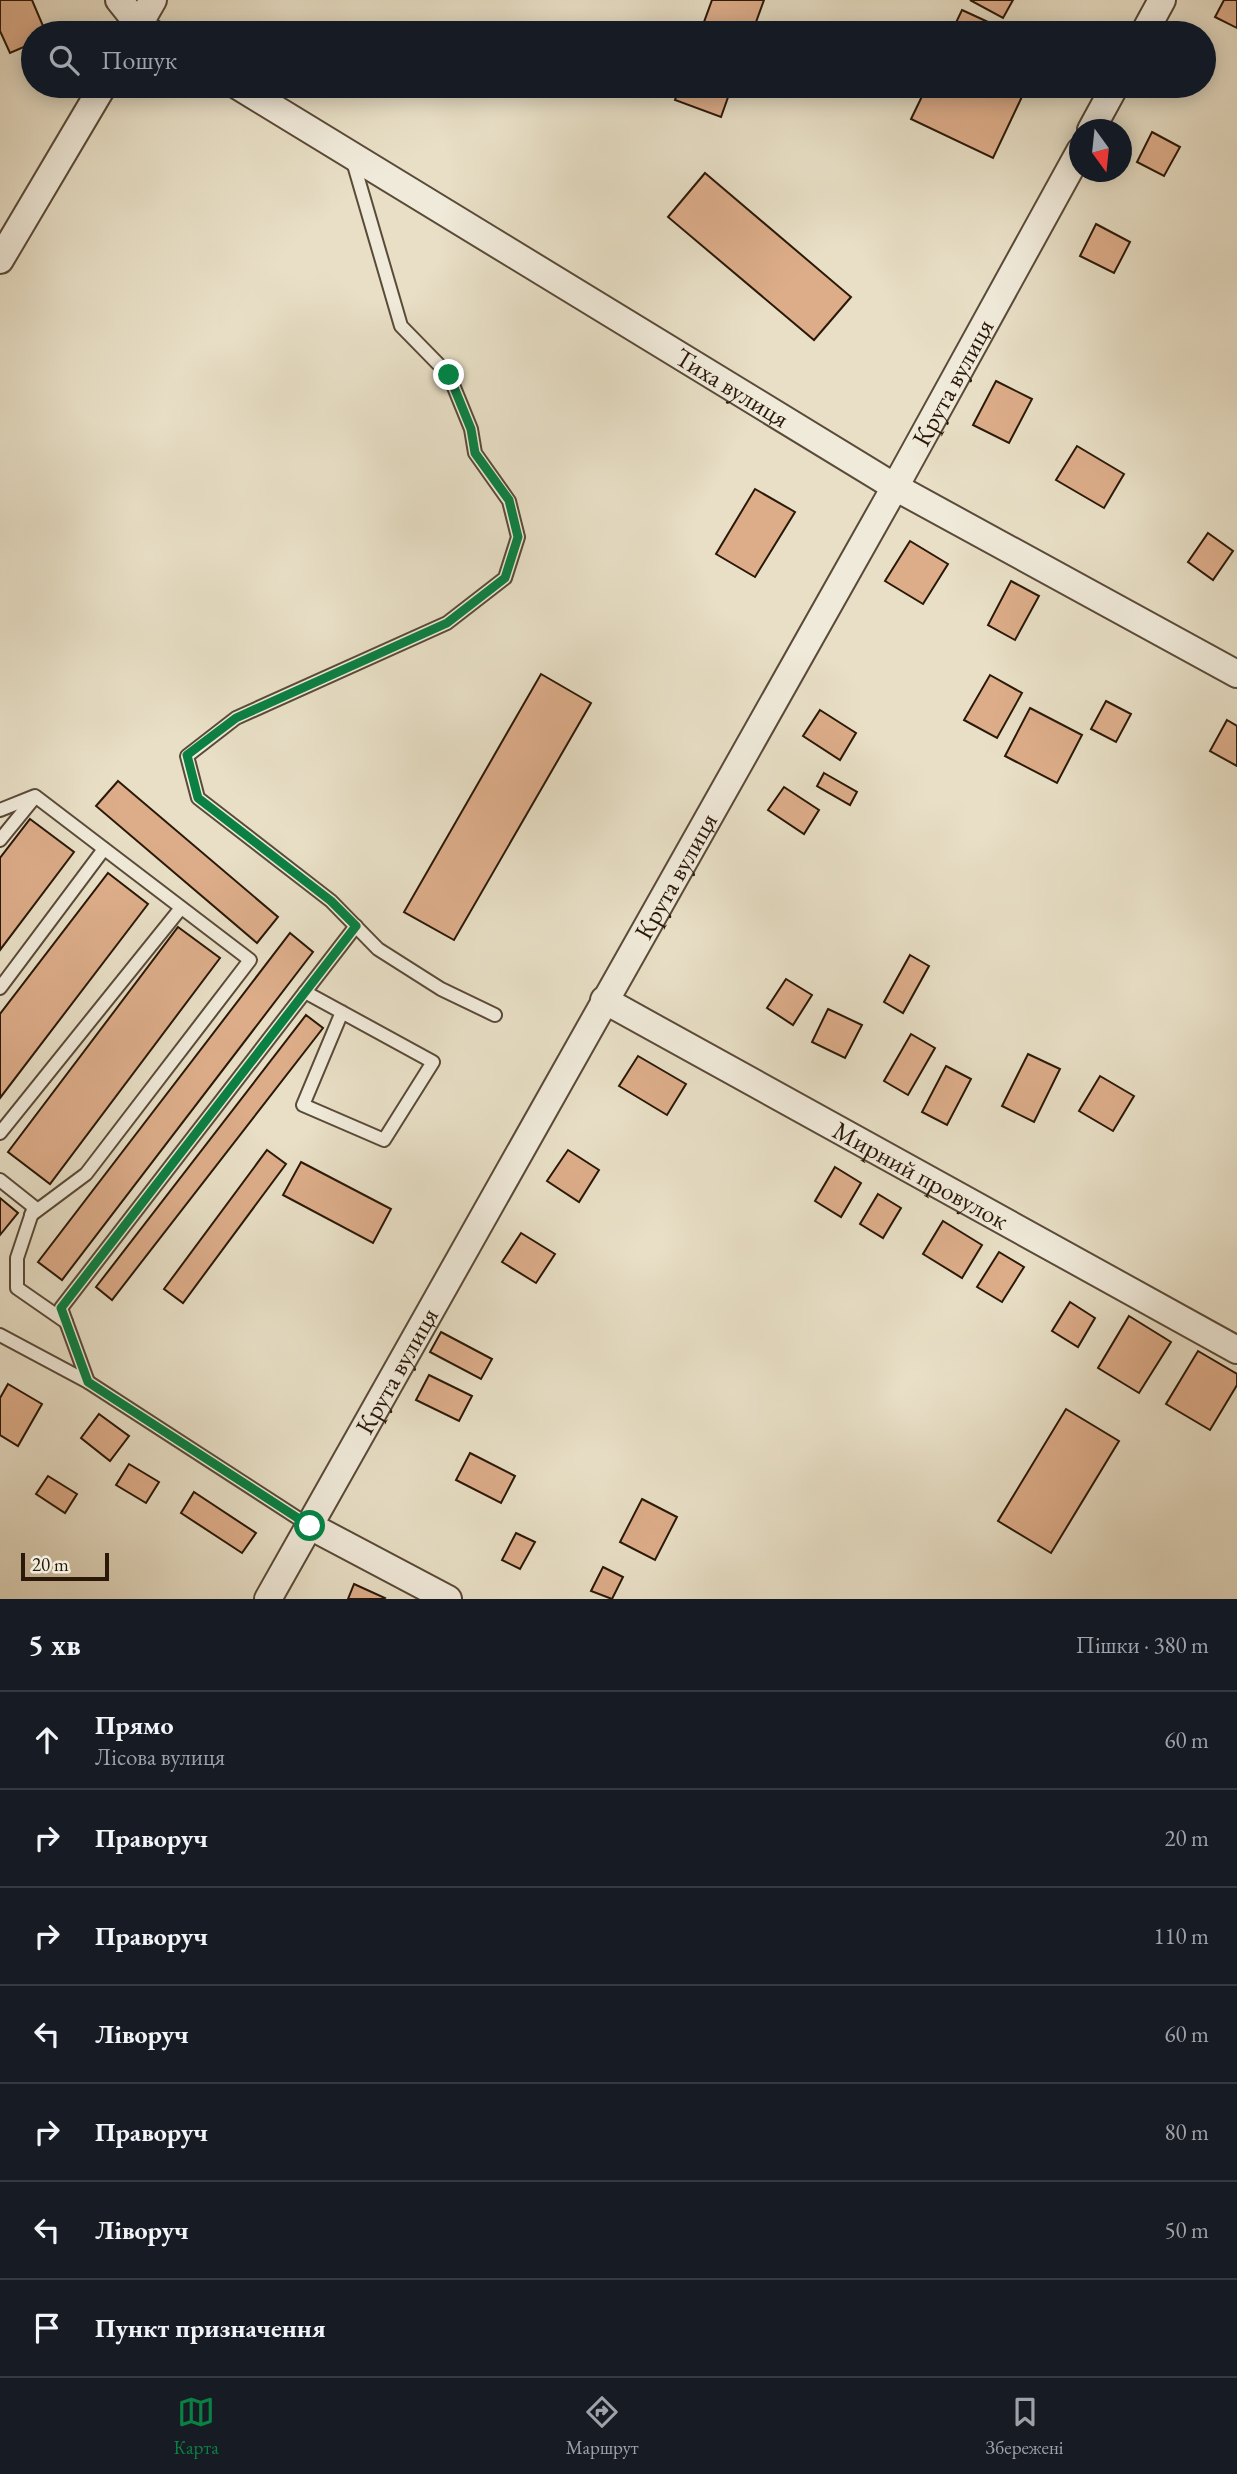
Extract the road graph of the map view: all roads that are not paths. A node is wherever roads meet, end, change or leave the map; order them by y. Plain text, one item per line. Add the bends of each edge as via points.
1 (119, 0) edge
2 (153, 0) edge
3 (1162, 0) edge
4 (135, 21) edge
5 (146, 21) edge
6 (1151, 21) edge
7 (96, 98) edge
8 (258, 98) edge
9 (1108, 98) edge
10 (1097, 119) edge
11 (351, 155) junction
12 (1069, 171) edge
13 (0, 260) edge
14 (895, 487) junction
15 (1237, 674) edge
16 (35, 796) junction
17 (0, 810) edge
18 (0, 840) edge
19 (104, 849) junction
20 (181, 908) junction
21 (356, 926) junction
22 (0, 988) edge
23 (305, 992) junction
24 (604, 1000) junction
25 (342, 1012) junction
26 (495, 1015) dead end
27 (0, 1133) edge
28 (0, 1180) edge
29 (31, 1215) junction
30 (66, 1322) junction
31 (0, 1335) edge
32 (1237, 1350) edge
33 (88, 1382) junction
34 (310, 1526) junction
35 (268, 1599) edge
36 (449, 1599) edge

1 - 4 street
2 - 5 street
3 - 6 street
7 - 13 street
8 - 11 street, Тиха вулиця
9 - 10 street
11 - 14 street, Тиха вулиця
11 - 21 lane via 401,326 449,375 471,429 475,453 509,500 518,537 505,578 447,623 236,718 187,755 198,798 331,901
12 - 14 street, Крута вулиця
14 - 15 street, Тиха вулиця
14 - 24 street, Крута вулиця
16 - 17 lane
16 - 18 lane
16 - 19 lane
19 - 20 lane
19 - 22 lane
20 - 27 lane
20 - 29 lane via 250,960 86,1174
21 - 23 lane
21 - 26 lane via 378,949 441,989
23 - 25 lane
23 - 30 lane via 61,1308
24 - 32 street, Мирний провулок
24 - 34 street, Крута вулиця
25 - 25 lane via 433,1062 384,1140 303,1105
28 - 29 lane via 34,1207
29 - 30 lane via 17,1258 17,1288
30 - 33 lane
31 - 33 lane
33 - 34 lane
34 - 35 street, Крута вулиця
34 - 36 street

